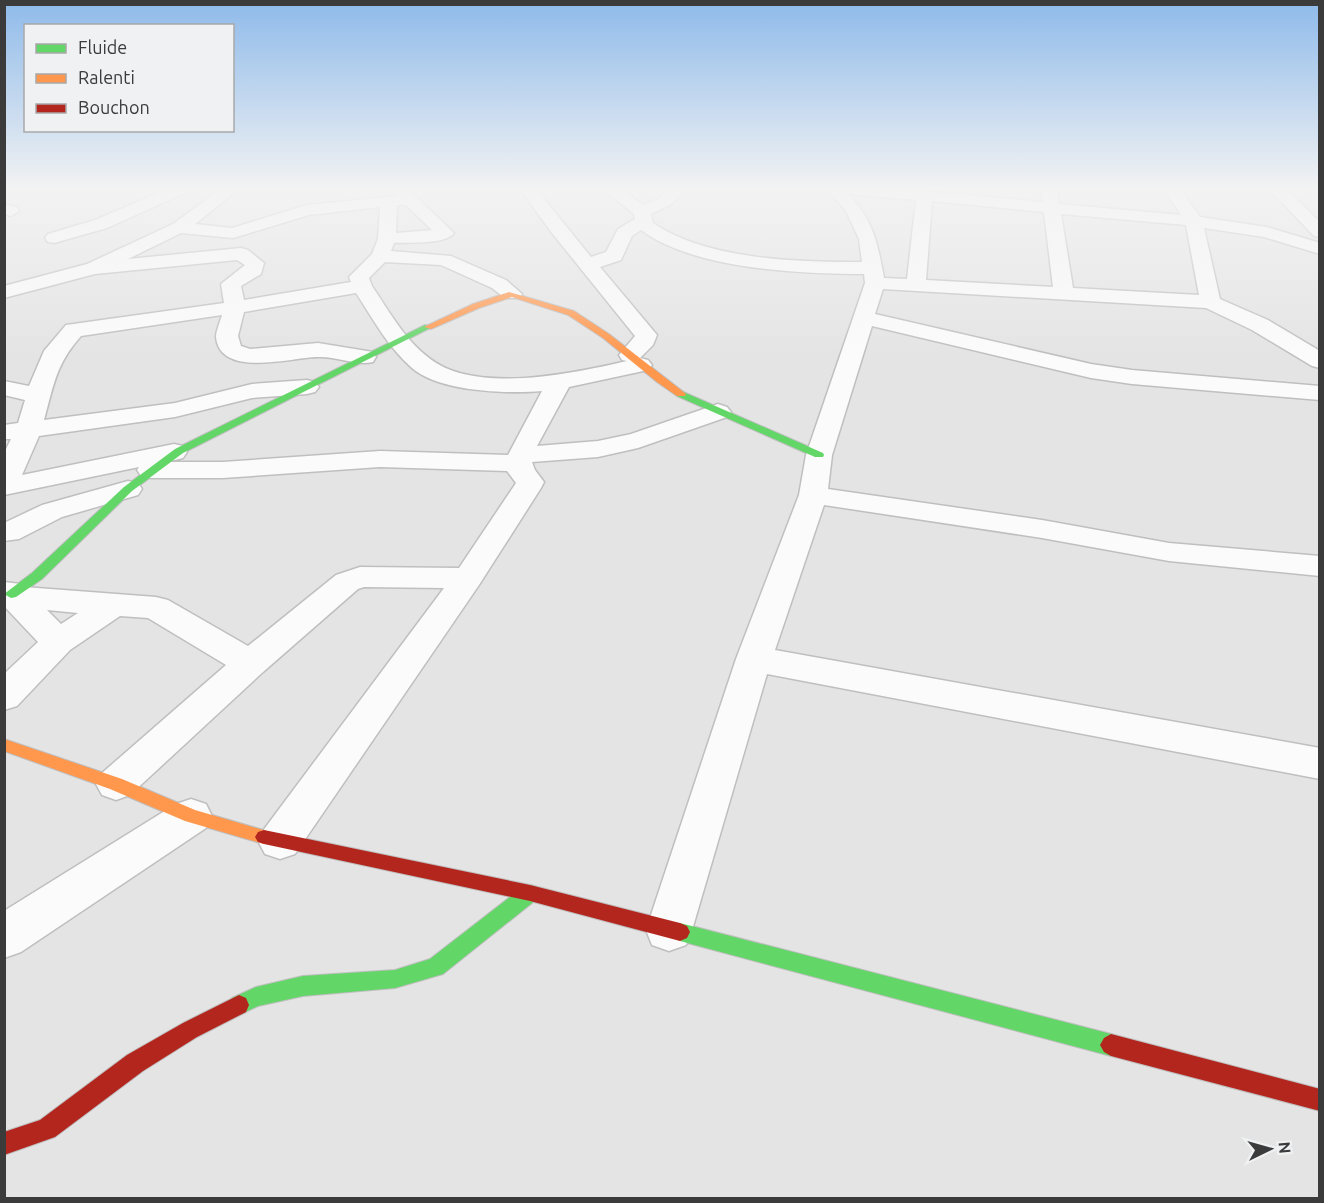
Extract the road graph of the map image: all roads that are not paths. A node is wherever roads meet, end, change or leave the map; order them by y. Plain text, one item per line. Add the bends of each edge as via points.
1 (143, 245) edge
2 (238, 245) edge
3 (392, 245) edge
4 (571, 245) edge
5 (619, 245) edge
6 (692, 245) edge
7 (869, 245) edge
8 (920, 245) edge
9 (1058, 245) edge
10 (1199, 245) edge
11 (383, 247) junction
12 (241, 254) junction
13 (587, 266) junction
14 (94, 268) junction
15 (874, 276) junction
16 (916, 285) junction
17 (362, 286) junction
18 (4, 292) edge
19 (512, 294) junction
20 (1064, 295) junction
21 (1210, 302) junction
22 (235, 308) junction
23 (863, 318) junction
24 (399, 340) junction
25 (364, 357) junction
26 (1314, 359) edge
27 (635, 360) junction
28 (559, 383) junction
29 (307, 387) junction
30 (4, 388) edge
31 (1294, 391) junction
32 (1320, 393) edge
33 (38, 395) junction
34 (718, 412) junction
35 (17, 431) edge
36 (179, 451) junction
37 (819, 455) junction
38 (520, 459) junction
39 (151, 470) junction
40 (4, 486) edge
41 (128, 489) junction
42 (813, 495) junction
43 (4, 503) edge
44 (6, 533) edge
45 (1320, 566) edge
46 (468, 578) junction
47 (10, 590) edge
48 (115, 604) junction
49 (58, 642) junction
50 (754, 659) junction
51 (250, 663) junction
52 (4, 697) edge
53 (4, 745) edge
54 (1320, 764) edge
55 (116, 784) junction
56 (191, 816) junction
57 (280, 841) junction
58 (530, 893) junction
59 (669, 930) junction
60 (4, 937) edge
61 (1320, 1100) edge
62 (4, 1144) edge

1 - 14 street
2 - 12 street
3 - 11 street
4 - 13 street
5 - 13 street via 614,256
6 - 15 street via 766,262
7 - 15 street
8 - 16 street
9 - 20 street
10 - 21 street
11 - 17 street via 359,275
11 - 19 street via 444,260 499,284
12 - 14 street
12 - 22 street via 255,263 254,270 231,284
13 - 27 street via 646,335
14 - 18 street
15 - 16 street
15 - 23 street
16 - 20 street
17 - 22 street
17 - 24 street
19 - 24 street
19 - 27 street via 571,314
20 - 21 street
21 - 26 street via 1260,325
22 - 25 street via 227,336 231,350 237,354 324,350
22 - 33 street via 74,330 55,351
23 - 31 street via 1132,377
23 - 37 street
24 - 25 street
24 - 28 street via 421,364 464,381
25 - 29 street
26 - 31 street
27 - 28 street
27 - 34 street via 691,400
28 - 38 street
29 - 35 street via 252,391 175,410
29 - 36 street
30 - 33 street
31 - 32 street
33 - 35 street
34 - 37 street
34 - 38 street via 638,440
35 - 40 street
36 - 39 street
36 - 40 street
37 - 42 street
38 - 39 street via 380,459 223,470
38 - 46 street via 522,473 530,482
39 - 41 street
41 - 44 street via 52,511
41 - 47 street via 37,576
42 - 45 street via 1169,552
42 - 50 street
43 - 44 street
46 - 51 street via 375,575 347,582
46 - 57 street
47 - 48 street
47 - 49 street
48 - 49 street
48 - 51 street via 156,608
49 - 52 street
50 - 54 street
50 - 59 street
51 - 55 street
53 - 55 street
55 - 56 street
56 - 57 street
56 - 60 street
57 - 58 street
58 - 59 street
58 - 62 street via 436,967 395,979 303,986 256,997 135,1063 47,1129
59 - 61 street

